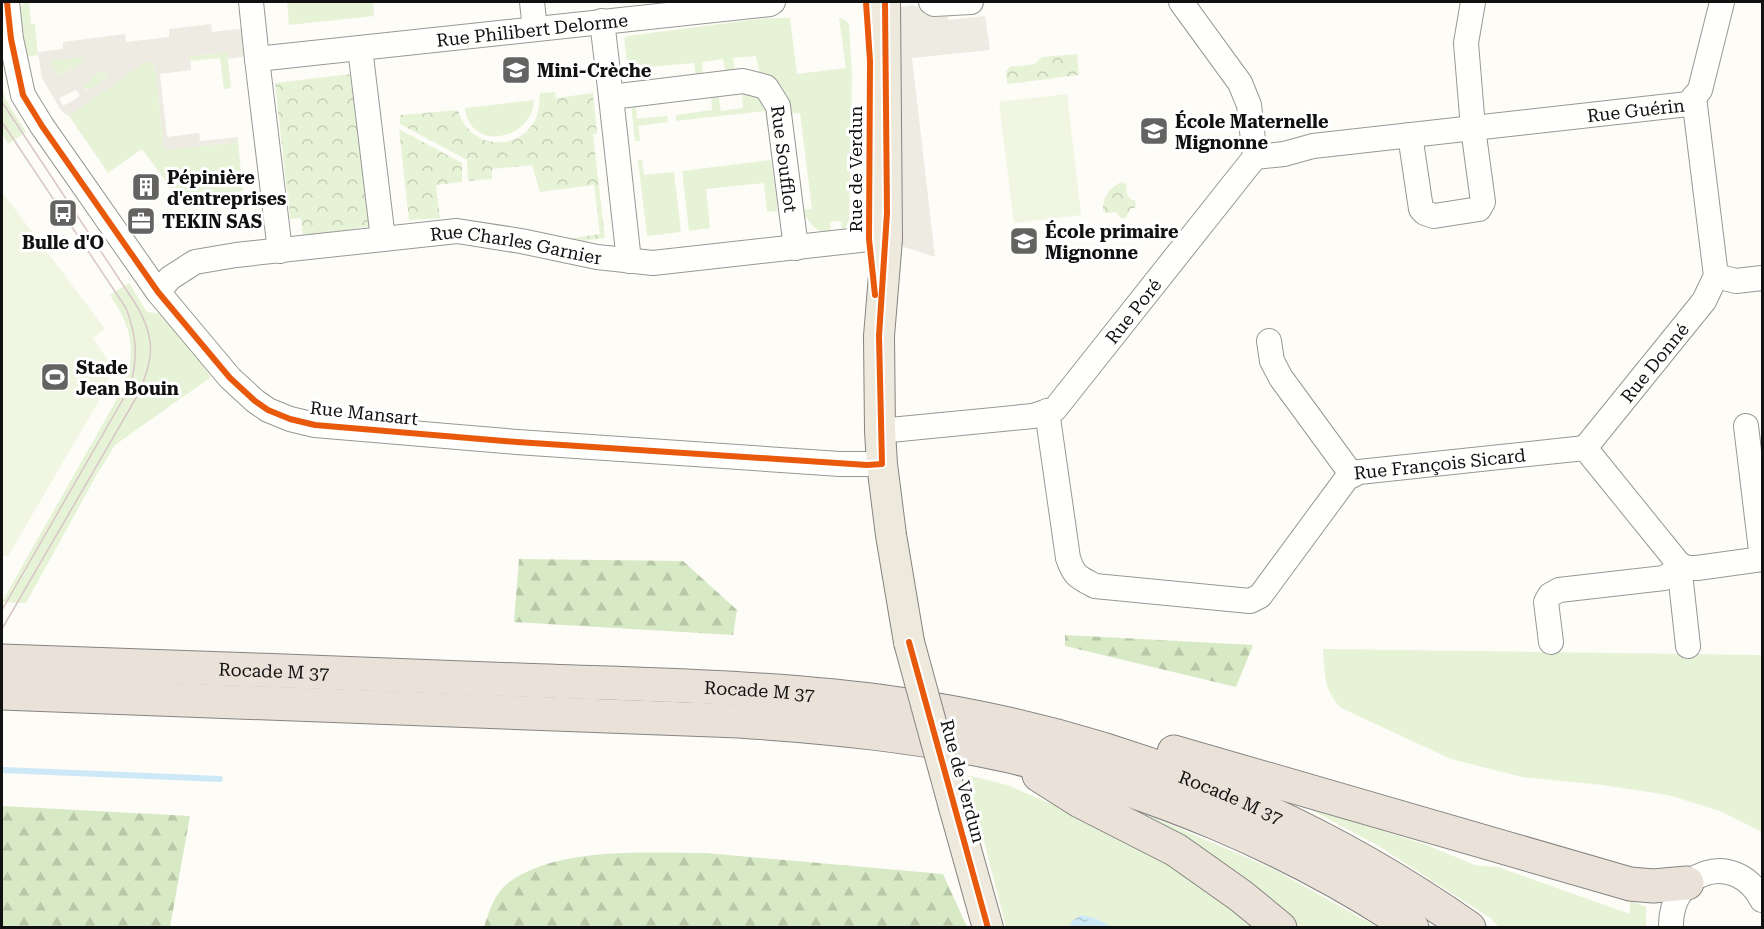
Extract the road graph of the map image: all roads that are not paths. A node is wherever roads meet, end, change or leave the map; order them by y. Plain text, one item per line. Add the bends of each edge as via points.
1 (7, 2) edge
2 (251, 2) edge
3 (532, 2) edge
4 (773, 2) edge
5 (866, 2) edge
6 (885, 2) edge
7 (931, 2) edge
8 (970, 2) edge
9 (1473, 2) edge
10 (1722, 2) edge
11 (1194, 6) edge
12 (602, 21) junction
13 (535, 29) junction
14 (360, 48) junction
15 (257, 60) junction
16 (611, 97) junction
17 (1694, 97) junction
18 (1473, 128) junction
19 (1410, 135) junction
20 (1255, 157) junction
21 (383, 239) junction
22 (878, 239) junction
23 (796, 248) junction
24 (280, 251) junction
25 (629, 261) junction
26 (1716, 276) junction
27 (1762, 279) edge
28 (158, 292) junction
29 (1269, 341) dead end
30 (1047, 411) junction
31 (1746, 426) dead end
32 (880, 431) junction
33 (1585, 448) junction
34 (882, 464) junction
35 (1352, 475) junction
36 (1762, 559) edge
37 (1679, 564) junction
38 (1551, 642) dead end
39 (1688, 646) dead end
40 (2, 661) edge
41 (2, 693) edge
42 (1064, 738) junction
43 (1009, 756) junction
44 (1752, 876) edge
45 (1687, 883) junction
46 (1762, 900) edge
47 (988, 927) edge
48 (1280, 927) edge
49 (1412, 927) edge
50 (1469, 927) edge
51 (1671, 927) edge

1 - 28 street, Rue Mansart via 23,95
2 - 15 street
3 - 13 street
4 - 12 street, Rue Philibert Delorme
5 - 22 main road, Rue de Verdun
6 - 22 main road, Rue de Verdun
7 - 8 street
9 - 18 street via 1466,43
10 - 17 street, Rue Guérin via 1700,90
11 - 20 street via 1249,105
12 - 13 street, Rue Philibert Delorme
12 - 16 street
13 - 14 street, Rue Philibert Delorme
14 - 15 street, Rue Philibert Delorme
14 - 21 street
15 - 24 street
16 - 23 street, Rue Soufflot via 743,81 766,87 778,106
16 - 25 street
17 - 18 street, Rue Guérin via 1688,104
17 - 26 street
18 - 19 street, Rue Guérin
18 - 19 street via 1483,202 1479,210 1434,216 1421,209
19 - 20 street, Rue Guérin
20 - 30 street, Rue Poré via 1054,409
21 - 24 street, Rue Charles Garnier
21 - 25 street, Rue Charles Garnier via 457,231
22 - 23 street, Rue Charles Garnier
22 - 32 main road, Rue de Verdun
23 - 25 street, Rue Charles Garnier via 653,263
24 - 28 street, Rue Charles Garnier via 195,262
26 - 27 street via 1736,282
26 - 33 street, Rue Donné via 1704,301
28 - 34 street, Rue Mansart via 230,378 268,410 315,425 517,442
29 - 35 street via 1272,360 1281,378
30 - 32 street via 1033,416
30 - 35 street, Rue François Sicard via 1068,558 1072,571 1095,586 1250,601 1260,596
31 - 36 street
32 - 34 main road, Rue de Verdun
33 - 35 street, Rue François Sicard
33 - 37 street
34 - 47 main road, Rue de Verdun, bridge via 909,642
36 - 37 street via 1697,568
37 - 38 street via 1664,578 1559,590 1550,595 1546,602
37 - 39 street
40 - 42 highway, Rocade M 37 via 770,691 908,705
41 - 43 highway, Rocade M 37 via 748,722 894,735
42 - 45 highway via 1174,752 1629,884
42 - 50 highway, Rocade M 37 via 1168,771 1277,817 1383,872
43 - 48 highway via 1080,801 1176,850
43 - 49 highway, Rocade M 37 via 1122,789 1229,830 1333,880
44 - 45 street via 1713,872
44 - 46 street via 1750,883
45 - 51 street via 1673,903

